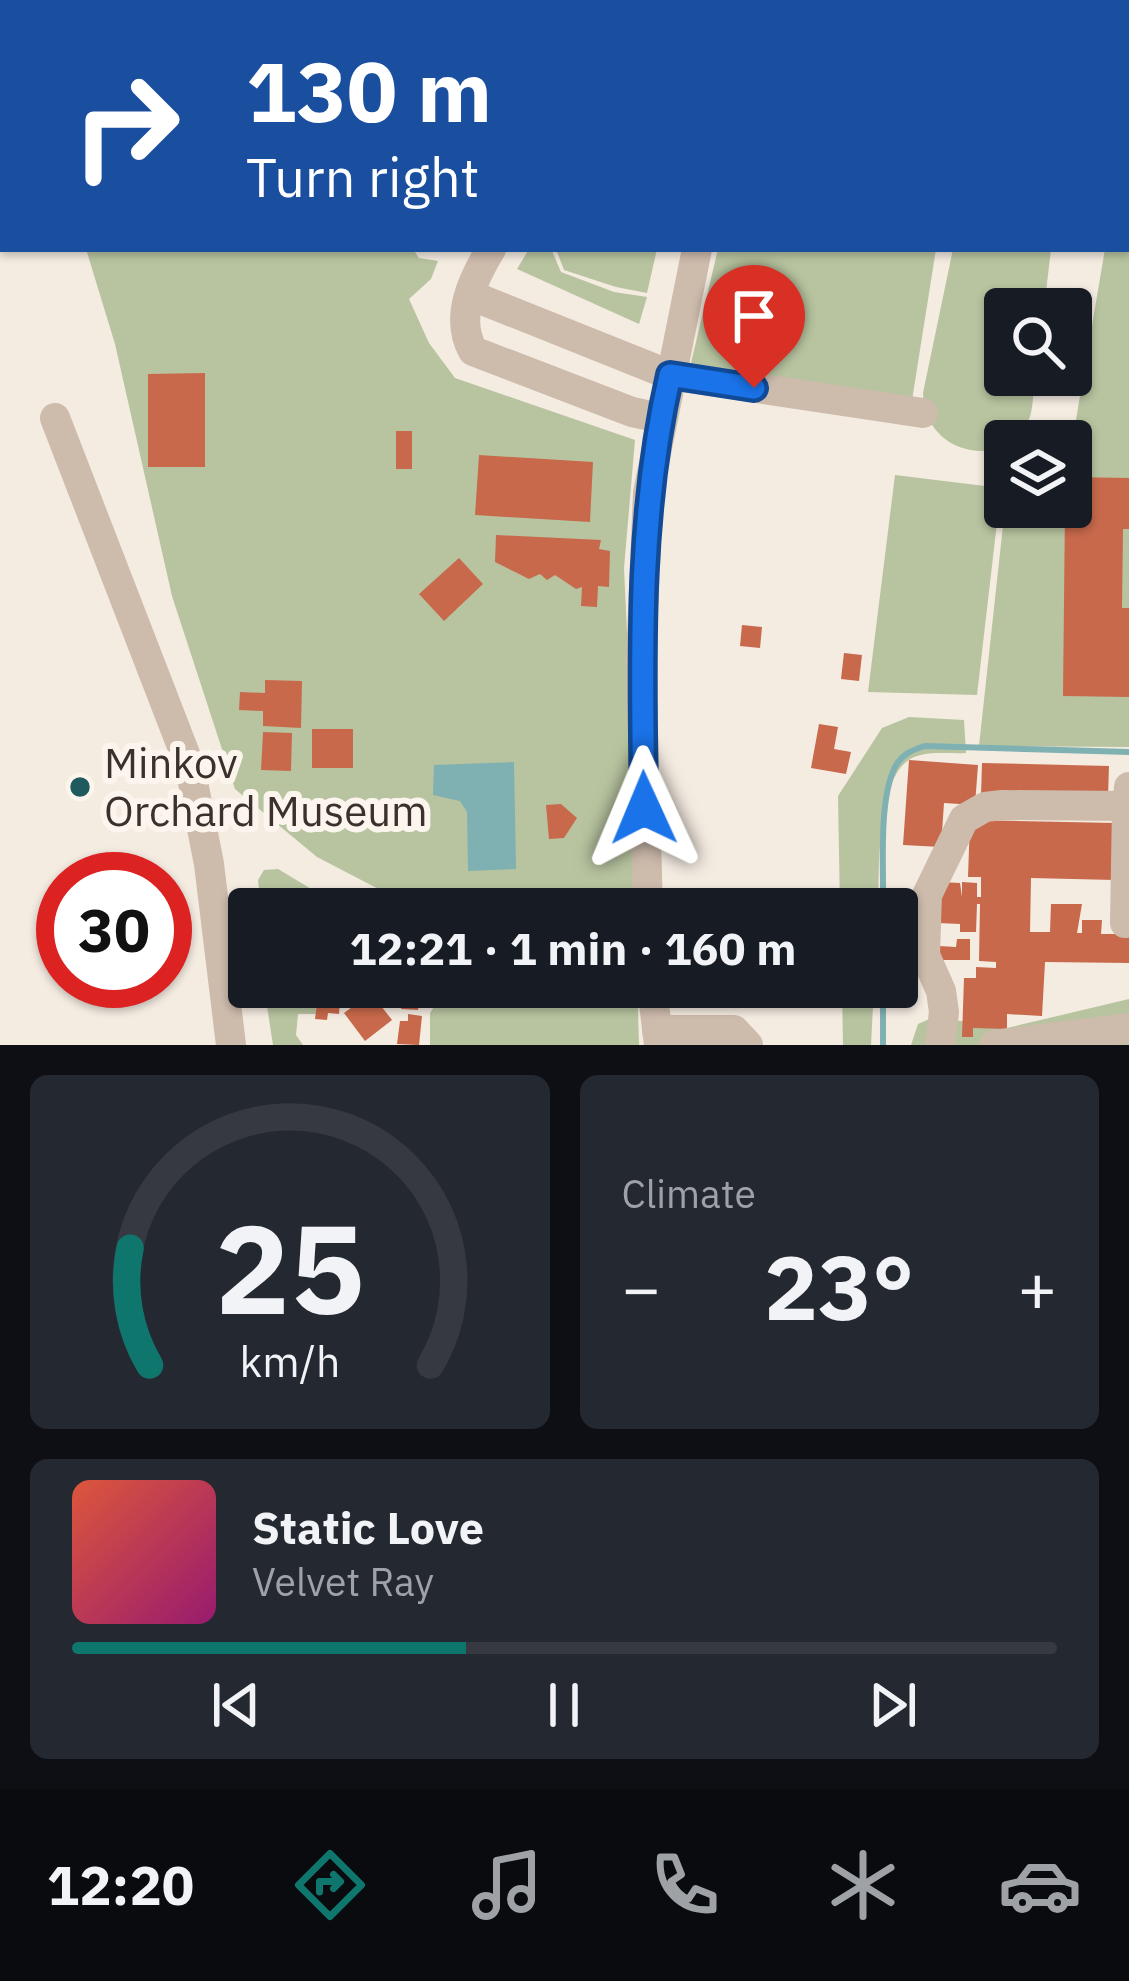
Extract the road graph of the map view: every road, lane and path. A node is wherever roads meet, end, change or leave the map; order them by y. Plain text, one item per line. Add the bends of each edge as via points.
1 (490, 252) edge
2 (696, 252) edge
3 (470, 295) junction
4 (670, 375) junction
5 (923, 412) dead end
6 (55, 418) dead end
7 (660, 418) junction
8 (1128, 796) edge
9 (647, 888) edge
10 (1125, 923) dead end
11 (654, 1008) edge
12 (1129, 1028) edge
13 (741, 1037) edge
14 (658, 1038) edge
15 (940, 1041) edge
16 (231, 1045) edge
17 (992, 1045) edge

1 - 3 street
2 - 4 street
3 - 4 street
3 - 7 street via 465,336 473,351
4 - 5 street
4 - 7 street
6 - 16 street via 190,767
7 - 9 street via 641,632
8 - 10 street
8 - 15 street via 993,805 964,819 927,895 925,955 941,991
11 - 14 street
12 - 17 street
13 - 14 street
15 - 17 street

